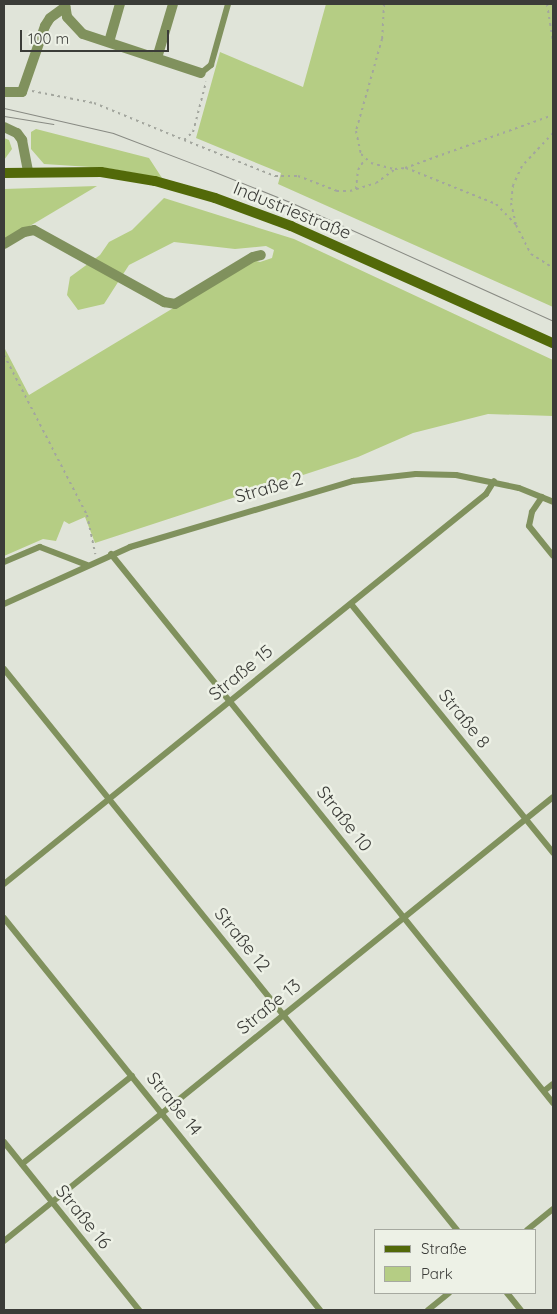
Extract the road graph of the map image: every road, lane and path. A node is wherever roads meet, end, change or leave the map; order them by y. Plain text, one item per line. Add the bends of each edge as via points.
1 (120, 4) edge
2 (173, 4) edge
3 (228, 4) edge
4 (384, 4) edge
5 (547, 4) edge
6 (65, 5) edge
7 (553, 41) edge
8 (109, 42) junction
9 (157, 58) junction
10 (205, 72) junction
11 (25, 88) junction
12 (4, 92) edge
13 (553, 114) edge
14 (4, 127) edge
15 (553, 133) edge
16 (184, 140) junction
17 (366, 158) junction
18 (405, 168) junction
19 (395, 169) junction
20 (28, 170) junction
21 (4, 173) edge
22 (356, 190) junction
23 (516, 225) junction
24 (4, 244) edge
25 (262, 255) dead end
26 (553, 268) edge
27 (553, 343) edge
28 (4, 355) edge
29 (494, 481) junction
30 (542, 497) junction
31 (553, 502) edge
32 (111, 554) junction
33 (553, 556) edge
34 (99, 559) junction
35 (4, 562) edge
36 (87, 565) junction
37 (4, 604) edge
38 (351, 604) junction
39 (4, 670) edge
40 (231, 701) junction
41 (553, 797) edge
42 (109, 800) junction
43 (526, 819) junction
44 (553, 853) edge
45 (4, 884) edge
46 (4, 918) edge
47 (403, 918) junction
48 (283, 1015) junction
49 (132, 1076) junction
50 (553, 1084) edge
51 (544, 1091) junction
52 (553, 1103) edge
53 (162, 1113) junction
54 (4, 1142) edge
55 (22, 1164) junction
56 (51, 1201) junction
57 (553, 1209) edge
58 (456, 1229) edge
59 (528, 1229) edge
60 (4, 1241) edge
61 (448, 1294) edge
62 (508, 1294) edge
63 (140, 1310) edge
64 (320, 1310) edge
65 (428, 1310) edge
66 (521, 1310) edge

1 - 8 street
2 - 9 street
3 - 10 lane
4 - 17 path via 382,39 356,131 356,142
5 - 7 path
6 - 8 street via 74,26 83,34
6 - 11 street via 45,26
8 - 9 street
9 - 10 street
10 - 16 path via 194,132
11 - 12 street via 18,94
11 - 16 path via 94,104
13 - 18 path
14 - 20 street via 17,133 22,140
15 - 23 path via 522,166 513,185 511,203
16 - 22 path via 275,176 298,176 337,191
17 - 19 path via 381,168
17 - 22 path via 358,170
18 - 19 path
18 - 23 path via 496,204
19 - 22 path via 376,183
20 - 21 main road, Industriestraße
20 - 27 main road, Industriestraße via 101,172 155,181 215,198 291,226
23 - 26 path via 531,254
24 - 25 street via 34,230 164,302 175,304 253,257
28 - 34 path via 88,515 92,546
29 - 30 lane, Straße 2
29 - 32 lane, Straße 2 via 456,475 416,474 353,481
29 - 38 lane, Straße 15 via 486,494
30 - 31 lane, Straße 2
30 - 33 lane via 532,512 529,526
32 - 34 lane, Straße 2
32 - 40 lane, Straße 10
34 - 36 lane, Straße 2
35 - 36 lane via 40,546
36 - 37 lane, Straße 2
38 - 40 lane, Straße 15
38 - 43 lane, Straße 8
39 - 42 lane, Straße 12
40 - 42 lane, Straße 15
40 - 47 lane, Straße 10
41 - 43 lane, Straße 13
42 - 45 lane, Straße 15
42 - 48 lane, Straße 12
43 - 44 lane, Straße 8
43 - 47 lane, Straße 13
46 - 49 lane, Straße 14
47 - 48 lane, Straße 13
47 - 51 lane, Straße 10
48 - 53 lane, Straße 13
48 - 58 lane, Straße 12
49 - 53 lane, Straße 14
49 - 55 lane
50 - 51 lane
51 - 52 lane, Straße 10
53 - 56 lane, Straße 13
53 - 64 lane, Straße 14
54 - 55 lane, Straße 16
55 - 56 lane, Straße 16
56 - 60 lane, Straße 13
56 - 63 lane, Straße 16
57 - 59 lane
61 - 65 lane
62 - 66 lane

